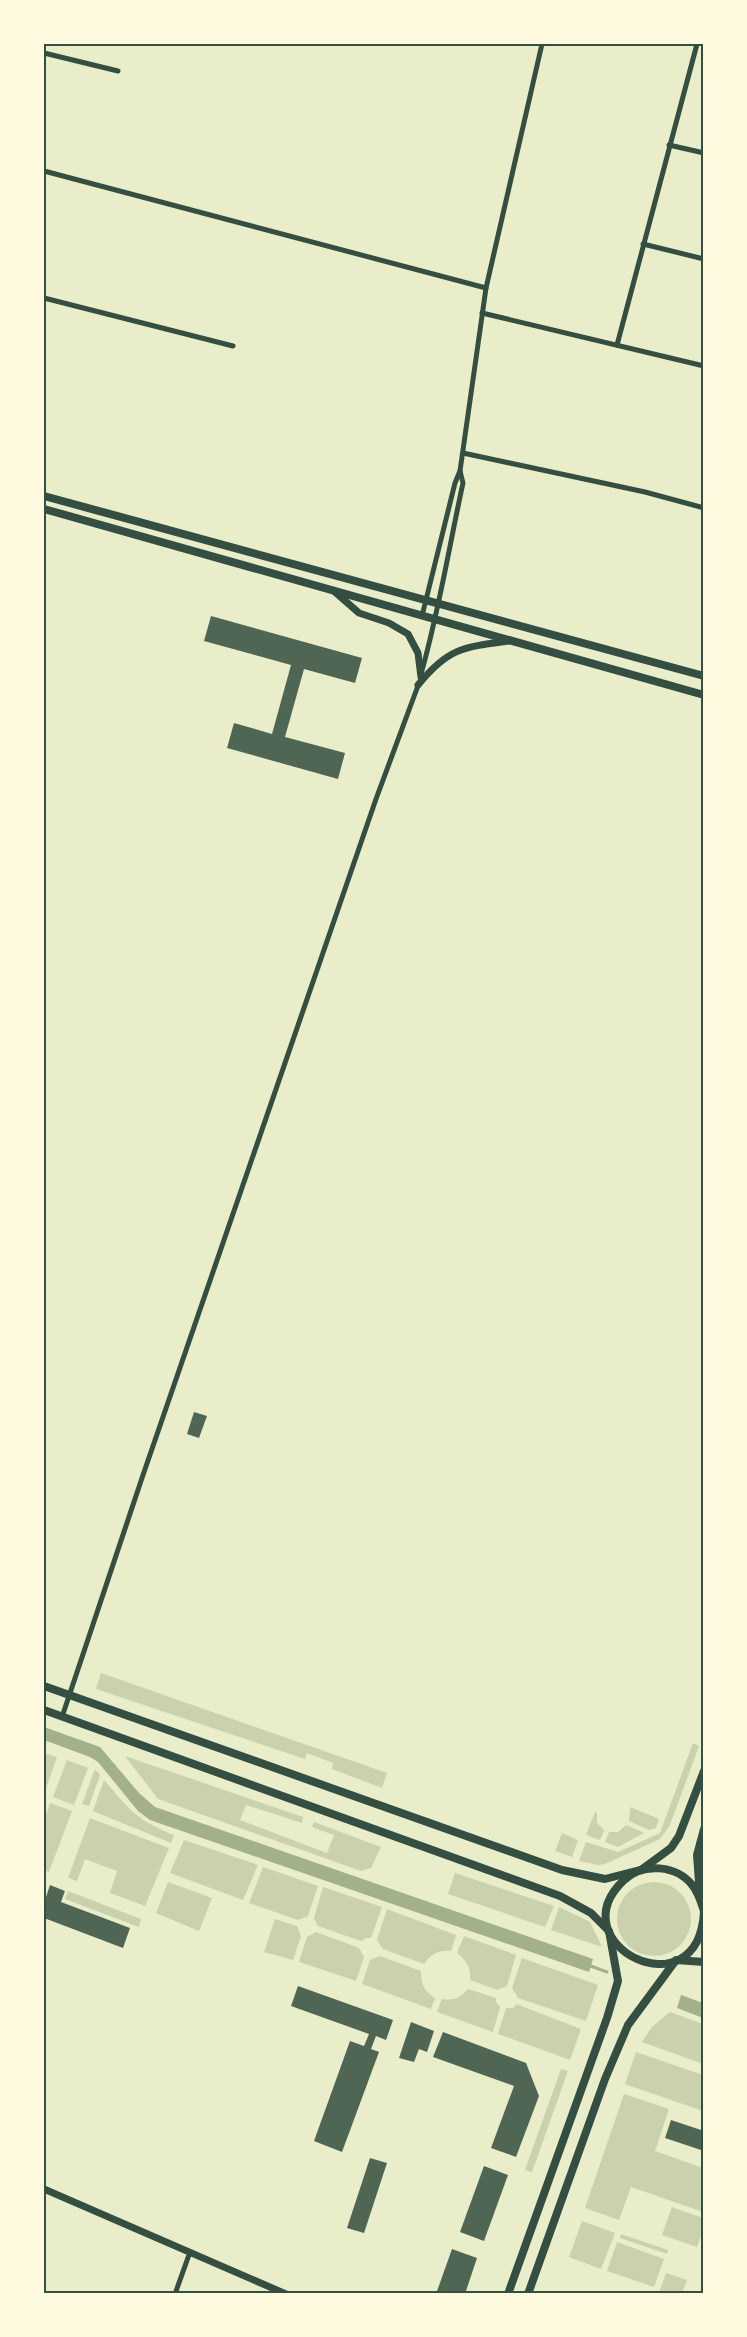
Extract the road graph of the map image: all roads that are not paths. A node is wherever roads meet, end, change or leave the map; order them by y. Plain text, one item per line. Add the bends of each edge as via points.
1 (542, 44) edge
2 (697, 44) edge
3 (44, 53) edge
4 (118, 71) dead end
5 (669, 145) junction
6 (704, 153) edge
7 (44, 171) edge
8 (643, 244) junction
9 (704, 259) edge
10 (486, 288) junction
11 (44, 298) edge
12 (482, 313) junction
13 (617, 345) junction
14 (233, 346) dead end
15 (704, 366) edge
16 (463, 453) junction
17 (460, 471) junction
18 (44, 496) edge
19 (704, 508) edge
20 (44, 510) edge
21 (333, 590) junction
22 (425, 600) junction
23 (439, 604) junction
24 (422, 616) junction
25 (436, 620) junction
26 (512, 641) junction
27 (704, 676) edge
28 (419, 681) junction
29 (704, 695) edge
30 (44, 1686) edge
31 (70, 1696) junction
32 (44, 1710) edge
33 (62, 1717) junction
34 (704, 1771) edge
35 (704, 1829) edge
36 (640, 1870) junction
37 (702, 1899) edge
38 (704, 1912) edge
39 (609, 1931) junction
40 (676, 1960) junction
41 (704, 1962) edge
42 (44, 2189) edge
43 (190, 2252) junction
44 (175, 2294) edge
45 (286, 2294) edge
46 (508, 2294) edge
47 (528, 2294) edge

1 - 10 street
2 - 5 street
3 - 4 street
5 - 6 street
5 - 8 street
7 - 10 street
8 - 9 street
8 - 13 street
10 - 12 street
11 - 14 street
12 - 13 street
12 - 16 street
13 - 15 street
16 - 17 street
16 - 19 street
17 - 22 street
17 - 23 street via 463,483
18 - 22 main road
20 - 21 main road
21 - 24 main road
21 - 28 street via 359,613 408,634 418,653
22 - 23 main road
22 - 24 street
23 - 25 street
23 - 27 main road
24 - 25 main road
25 - 26 main road
25 - 28 street
26 - 28 street via 452,652
26 - 29 main road
28 - 31 street via 142,1475
30 - 31 main road
31 - 33 street
31 - 36 main road via 562,1870 605,1879
32 - 33 main road
33 - 39 main road via 560,1896 591,1912
34 - 36 main road via 680,1836 671,1848
35 - 37 main road via 697,1855
36 - 37 main road via 675,1872
36 - 39 main road via 615,1888 608,1909
37 - 38 main road
38 - 40 main road via 697,1940
39 - 40 main road via 616,1946 628,1957 660,1965
39 - 46 main road via 618,1981
40 - 41 main road
40 - 47 main road via 628,2025
42 - 43 street
43 - 44 street
43 - 45 street

